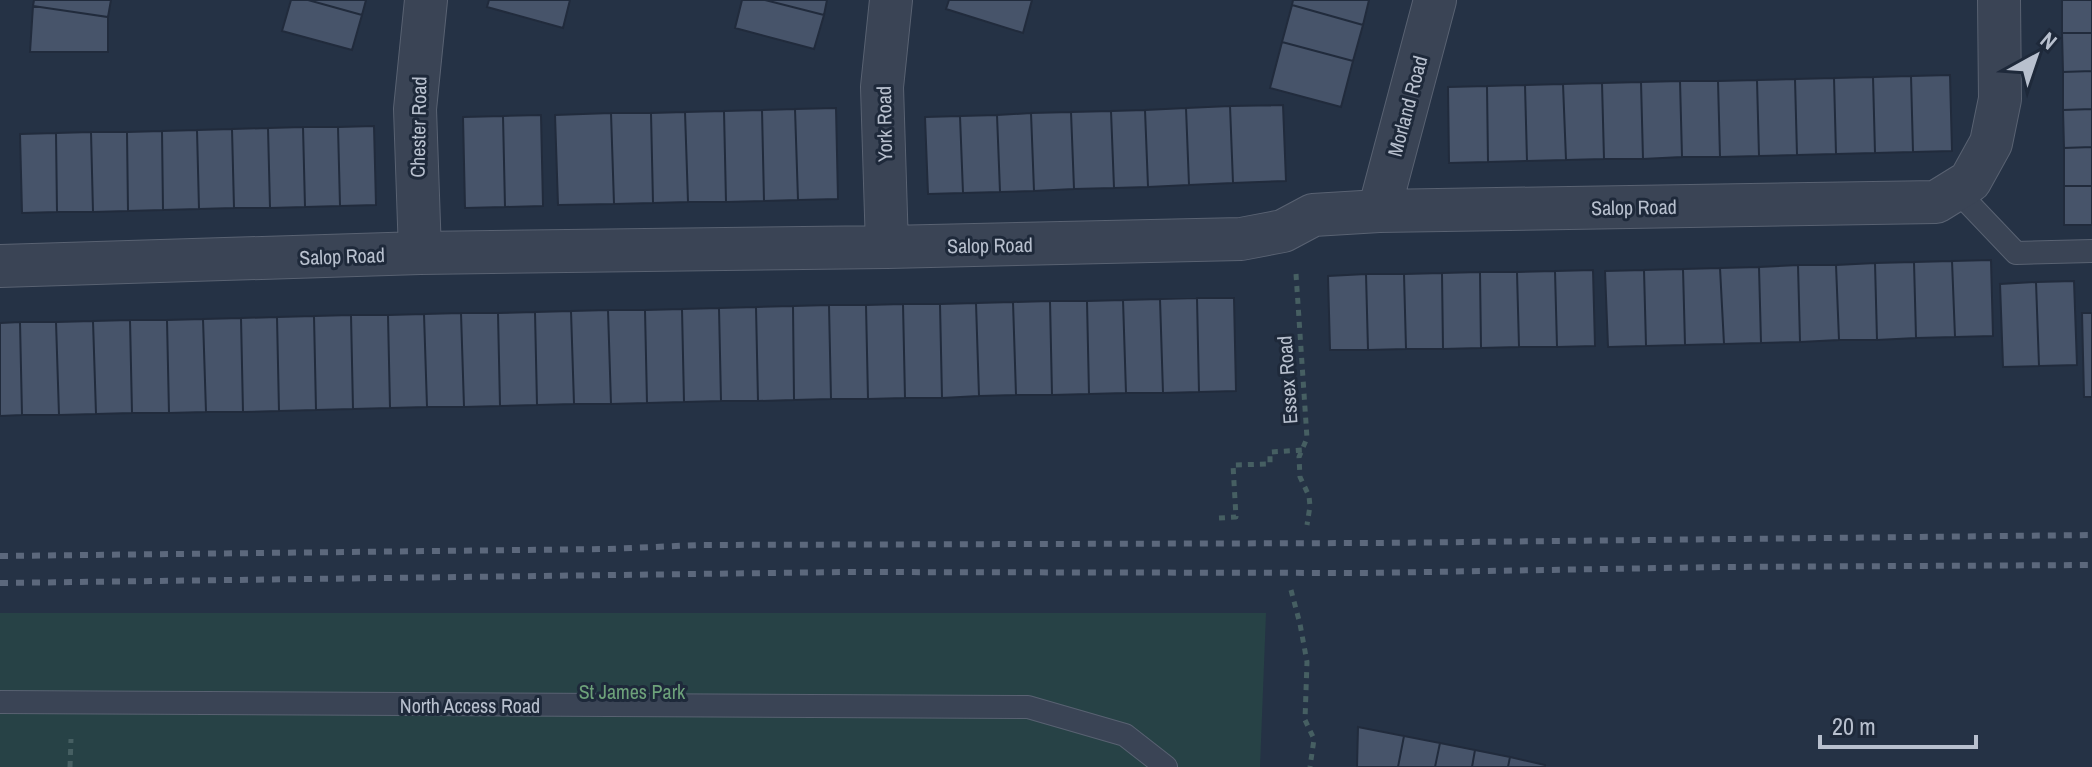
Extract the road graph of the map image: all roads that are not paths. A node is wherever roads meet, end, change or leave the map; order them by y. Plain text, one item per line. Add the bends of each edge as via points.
1 (426, 0) edge
2 (891, 0) edge
3 (1435, 0) edge
4 (1999, 0) edge
5 (1963, 185) junction
6 (1379, 211) junction
7 (887, 247) junction
8 (2092, 251) edge
9 (420, 253) junction
10 (0, 266) edge
11 (0, 702) edge
12 (1166, 767) edge

1 - 9 street, Chester Road via 415,109
2 - 7 street, York Road via 882,87
3 - 6 street, Morland Road
4 - 5 street via 2000,99 1991,143
5 - 6 street, Salop Road via 1936,202
5 - 8 lane via 2016,253
6 - 7 street, Salop Road via 1313,215 1283,231 1241,239
7 - 9 street, Salop Road
9 - 10 street, Salop Road
11 - 12 lane, North Access Road via 1028,707 1125,735

